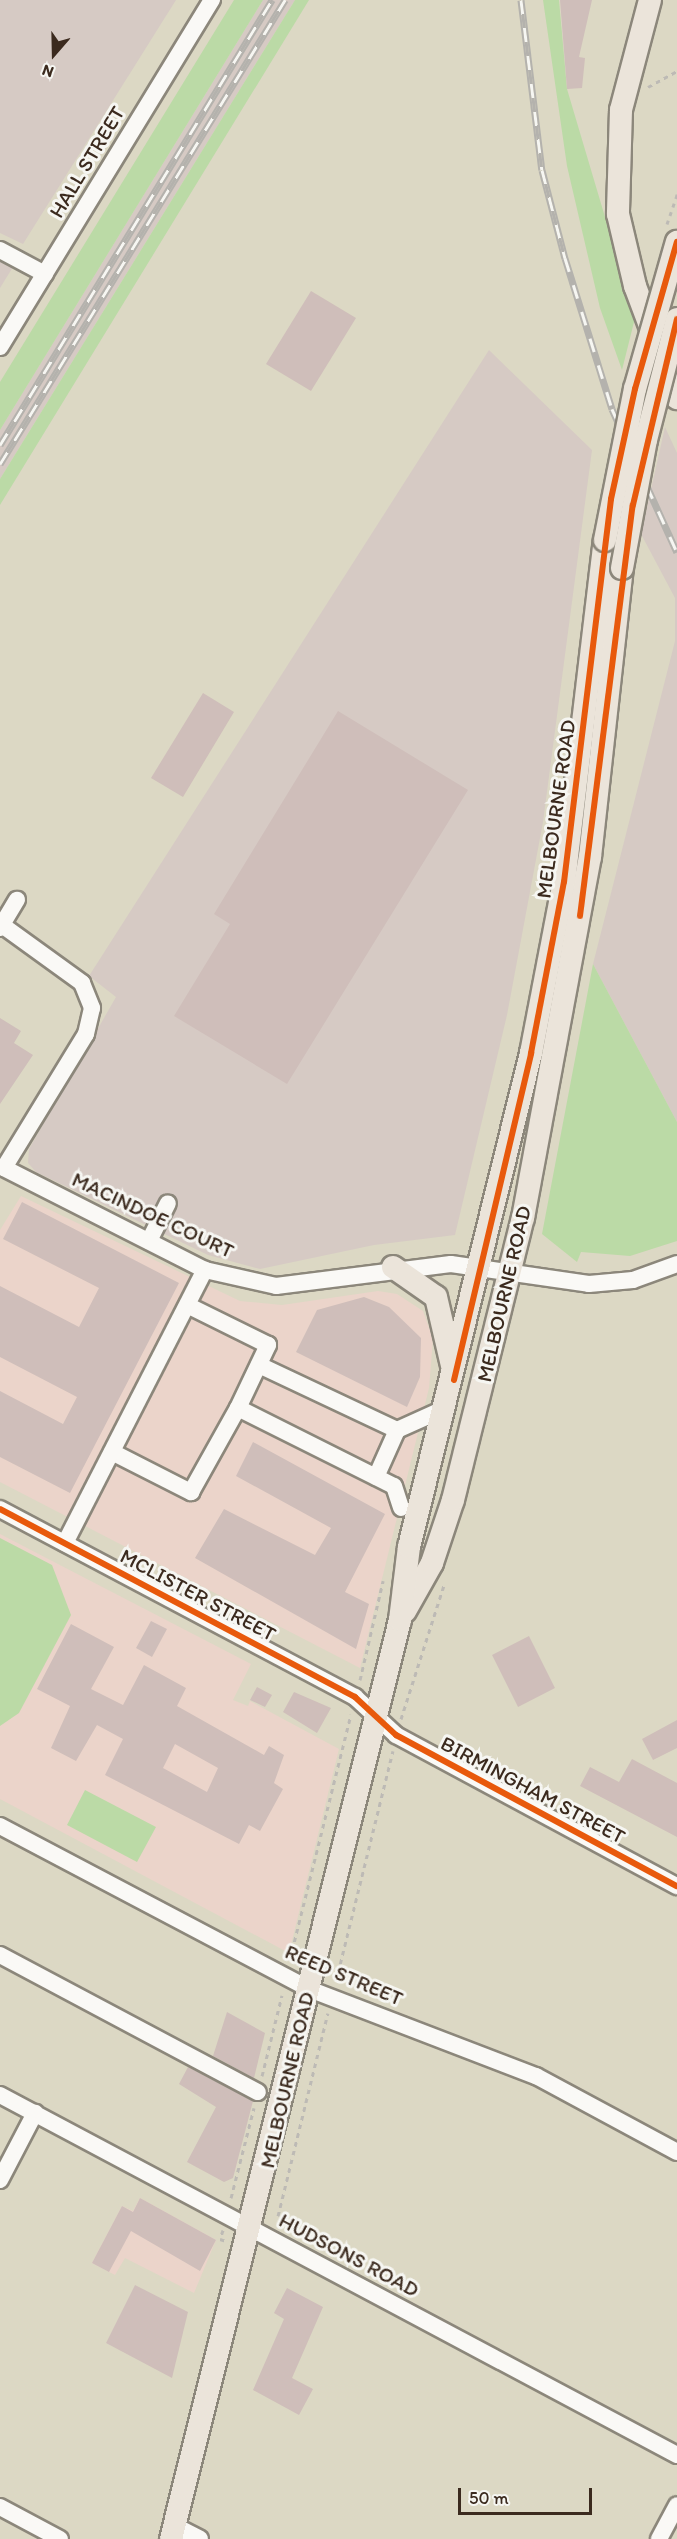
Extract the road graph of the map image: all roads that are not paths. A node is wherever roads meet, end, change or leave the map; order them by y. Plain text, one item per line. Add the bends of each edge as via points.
1 (212, 0) edge
2 (650, 0) edge
3 (677, 242) edge
4 (0, 250) edge
5 (45, 274) junction
6 (677, 319) edge
7 (0, 347) edge
8 (677, 398) edge
9 (17, 900) dead end
10 (1, 927) edge
11 (168, 1203) dead end
12 (149, 1241) junction
13 (677, 1264) edge
14 (393, 1267) junction
15 (480, 1267) junction
16 (206, 1270) junction
17 (511, 1271) junction
18 (187, 1305) junction
19 (259, 1365) junction
20 (454, 1380) junction
21 (238, 1408) junction
22 (446, 1408) junction
23 (397, 1430) junction
24 (112, 1452) junction
25 (376, 1477) junction
26 (401, 1508) dead end
27 (0, 1509) edge
28 (65, 1543) junction
29 (400, 1620) junction
30 (377, 1717) junction
31 (0, 1827) edge
32 (677, 1886) edge
33 (0, 1955) edge
34 (309, 1989) junction
35 (258, 2092) dead end
36 (0, 2095) edge
37 (35, 2113) junction
38 (677, 2152) edge
39 (0, 2180) edge
40 (251, 2228) junction
41 (677, 2455) edge
42 (677, 2505) edge
43 (0, 2507) edge
44 (173, 2532) edge
45 (60, 2539) edge
46 (200, 2539) edge
47 (659, 2539) edge

1 - 5 street, HALL STREET
2 - 8 main road via 621,110 618,214 635,286
3 - 15 main road, MELBOURNE ROAD, bridge via 635,389 605,540 564,882 531,1053
4 - 5 street
5 - 7 street, HALL STREET
6 - 17 main road, MELBOURNE ROAD, bridge via 646,440 622,568 590,857
9 - 10 street
10 - 12 street, MACINDOE COURT via 82,983 92,1008 86,1034 4,1168
11 - 12 street
12 - 16 street, MACINDOE COURT
13 - 17 street, MACINDOE COURT via 633,1280 589,1284
14 - 15 street, MACINDOE COURT
14 - 16 street, MACINDOE COURT via 276,1286
14 - 20 main road via 436,1297
15 - 17 street, MACINDOE COURT
15 - 20 main road, MELBOURNE ROAD
16 - 18 street
17 - 29 main road, MELBOURNE ROAD via 453,1500 432,1563
18 - 19 street via 268,1345
18 - 24 street
19 - 21 street
19 - 23 street
20 - 22 main road, MELBOURNE ROAD
21 - 24 street via 191,1492
21 - 25 street
22 - 23 street
22 - 29 main road, MELBOURNE ROAD via 409,1547
23 - 25 street
24 - 28 street
25 - 26 street via 394,1486
27 - 28 street, MCLISTER STREET
28 - 30 street, MCLISTER STREET via 355,1697
29 - 30 main road, MELBOURNE ROAD
30 - 32 street, BIRMINGHAM STREET via 396,1735
30 - 34 main road, MELBOURNE ROAD
31 - 34 street, REED STREET
33 - 35 street
34 - 38 street, REED STREET via 536,2076
34 - 40 main road, MELBOURNE ROAD
36 - 37 street, HUDSONS ROAD
37 - 39 street
37 - 40 street, HUDSONS ROAD
40 - 41 street, HUDSONS ROAD
40 - 44 main road, MELBOURNE ROAD
42 - 47 street
43 - 45 street
44 - 46 street

